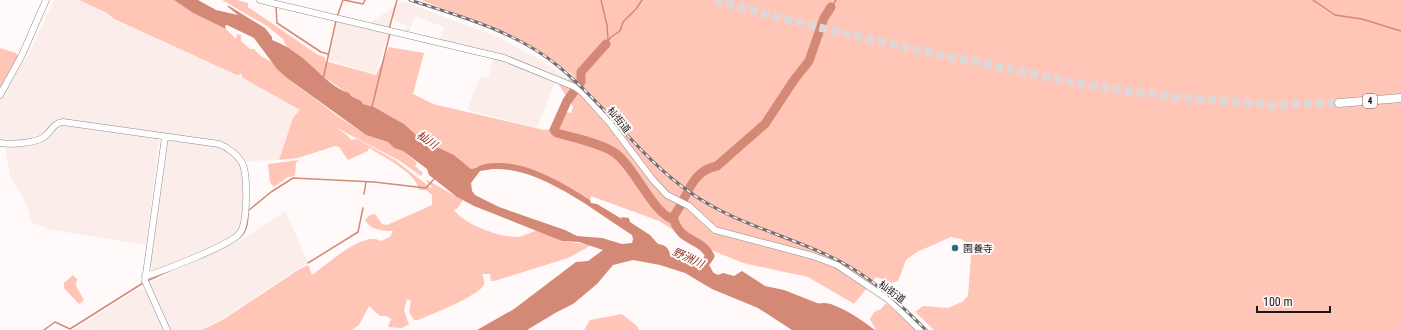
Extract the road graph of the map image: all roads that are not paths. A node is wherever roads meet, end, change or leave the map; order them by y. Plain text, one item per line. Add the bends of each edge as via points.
1 (46, 0) edge
2 (260, 0) edge
3 (0, 95) edge
4 (1401, 98) edge
5 (1339, 103) tunnel mouth
6 (165, 137) junction
7 (0, 143) edge
8 (145, 280) junction
9 (167, 330) edge
10 (920, 330) edge

1 - 3 street via 22,55
2 - 10 street, 杣街道 via 504,58 575,87 609,122 667,195 688,206 715,230 814,256 837,265 889,300
4 - 5 main road, 4
6 - 7 street via 63,122 57,123 42,139 12,144
6 - 8 street
6 - 8 street via 219,144 242,161 245,216 242,231 234,238
8 - 9 street

